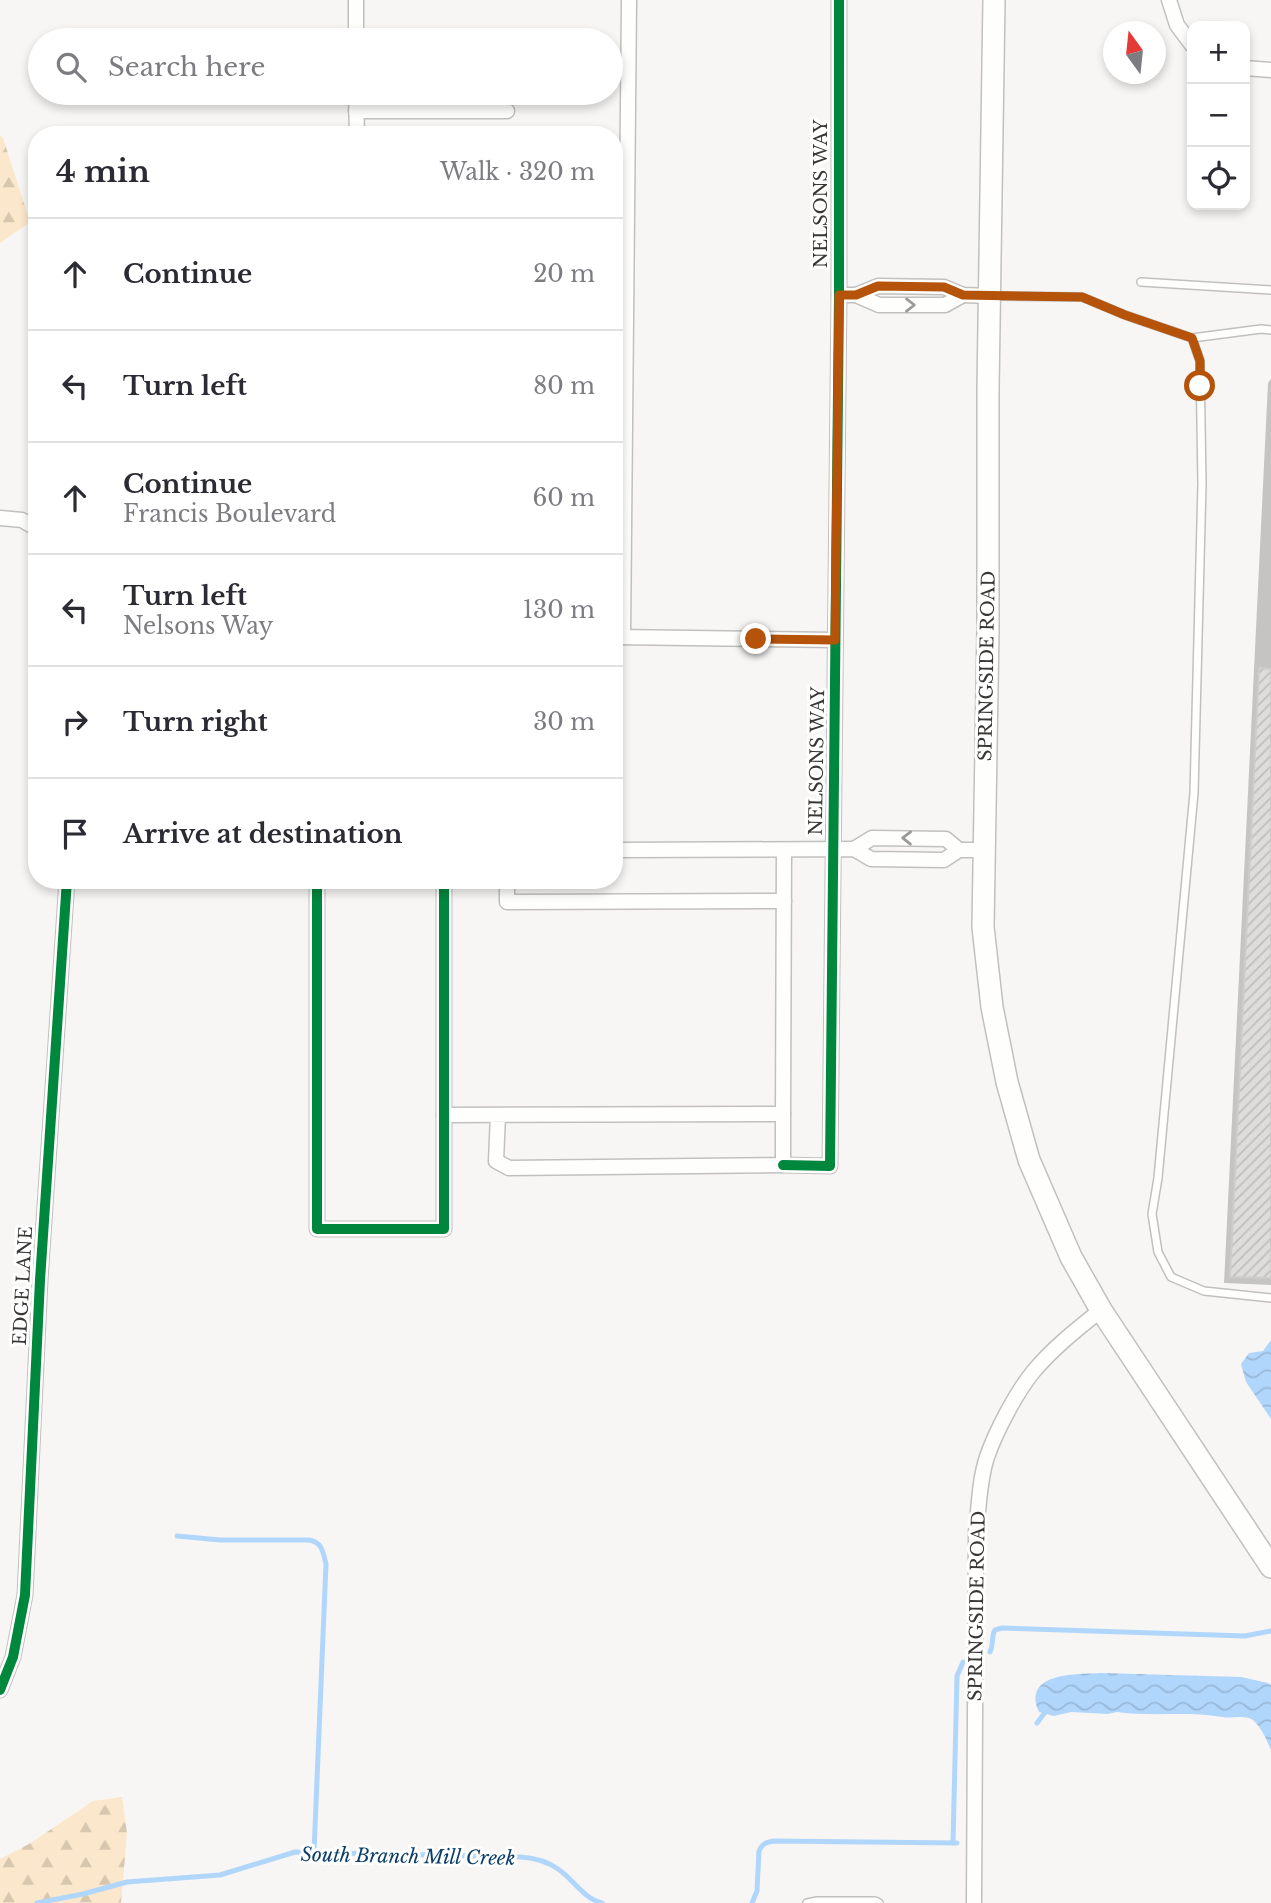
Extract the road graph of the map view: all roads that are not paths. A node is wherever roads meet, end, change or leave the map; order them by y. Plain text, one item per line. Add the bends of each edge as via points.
1 (356, 0) edge
2 (629, 0) edge
3 (839, 0) edge
4 (994, 0) edge
5 (1169, 0) edge
6 (356, 28) edge
7 (1187, 38) edge
8 (1250, 68) edge
9 (1271, 70) edge
10 (356, 105) edge
11 (356, 111) junction
12 (507, 111) dead end
13 (356, 126) edge
14 (1141, 282) dead end
15 (1271, 290) edge
16 (839, 295) junction
17 (990, 296) junction
18 (1271, 330) edge
19 (1192, 338) junction
20 (623, 382) edge
21 (0, 518) edge
22 (28, 524) edge
23 (623, 637) edge
24 (835, 640) junction
25 (855, 849) junction
26 (623, 850) edge
27 (784, 850) junction
28 (833, 850) junction
29 (959, 850) junction
30 (985, 850) junction
31 (66, 889) edge
32 (317, 889) edge
33 (444, 889) edge
34 (507, 889) edge
35 (784, 901) junction
36 (783, 1114) junction
37 (444, 1115) junction
38 (498, 1115) junction
39 (783, 1165) junction
40 (1271, 1298) edge
41 (1101, 1310) junction
42 (1271, 1567) edge
43 (0, 1690) edge
44 (807, 1903) edge
45 (879, 1903) edge
46 (974, 1903) edge

1 - 6 street
2 - 20 street
3 - 16 street, NELSONS WAY
4 - 17 main road, SPRINGSIDE ROAD
5 - 7 street
8 - 9 street
10 - 11 street
11 - 12 street
11 - 13 street
14 - 15 lane
16 - 17 street via 891,286 944,287 963,295
16 - 24 street, NELSONS WAY
17 - 19 lane via 1082,297
17 - 30 main road, SPRINGSIDE ROAD
18 - 19 lane
19 - 40 lane via 1200,361 1202,484 1194,793 1152,1214 1158,1252 1171,1277 1204,1291
21 - 22 street
23 - 24 street
24 - 28 street, NELSONS WAY
25 - 28 street
25 - 29 street via 871,859 944,860
29 -> 25 street via 946,839 884,838 872,838
26 - 27 street
27 - 28 street
27 - 35 street
28 - 39 street, NELSONS WAY via 830,1166
29 - 30 street
30 - 41 main road, SPRINGSIDE ROAD via 983,927 1007,1082 1029,1160 1071,1257
31 - 43 street, EDGE LANE via 25,1595 13,1657
32 - 37 street via 317,1229 444,1229
33 - 37 street
34 - 35 street via 507,902
35 - 36 street
36 - 38 street
36 - 39 street
37 - 38 street
38 - 39 street via 496,1161 509,1168
41 - 42 main road, SPRINGSIDE ROAD
41 - 46 street, SPRINGSIDE ROAD via 1033,1372 987,1458 976,1532
44 - 45 lane

